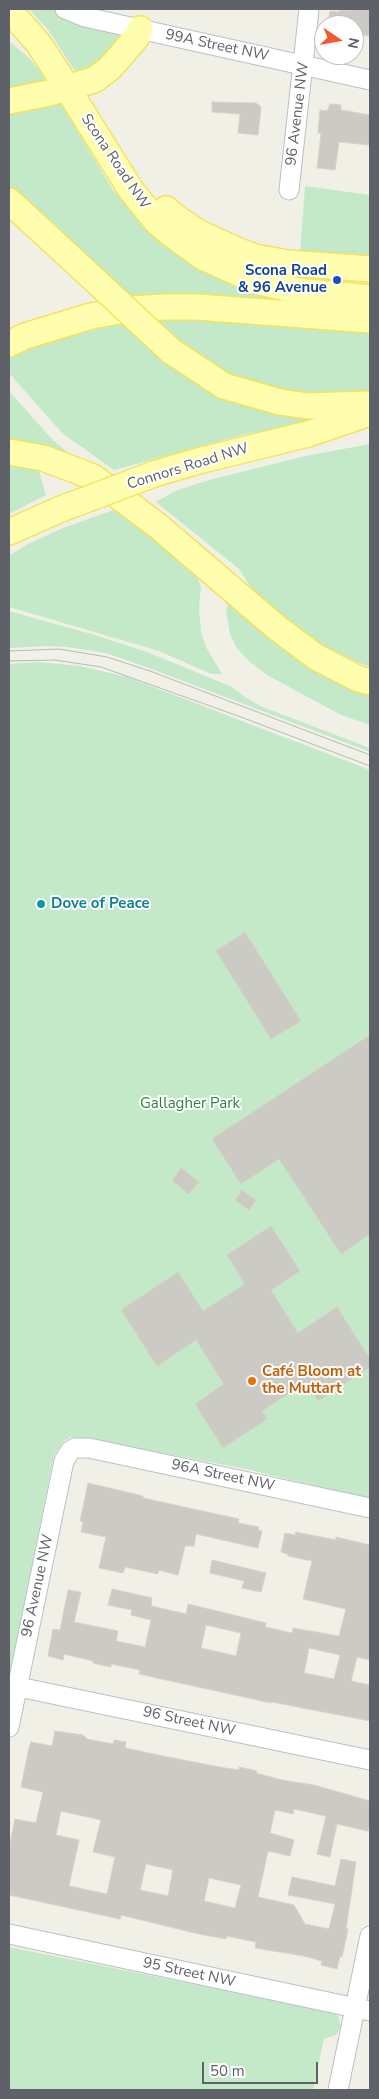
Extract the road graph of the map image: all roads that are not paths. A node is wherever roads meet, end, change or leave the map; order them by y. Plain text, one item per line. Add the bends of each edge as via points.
1 (65, 9) edge
2 (309, 9) edge
3 (9, 10) edge
4 (140, 29) junction
5 (9, 34) edge
6 (304, 65) junction
7 (54, 67) junction
8 (370, 80) edge
9 (68, 89) junction
10 (9, 101) edge
11 (109, 158) junction
12 (289, 190) dead end
13 (9, 201) edge
14 (370, 269) edge
15 (370, 298) edge
16 (370, 320) edge
17 (9, 344) edge
18 (370, 404) edge
19 (370, 413) edge
20 (9, 452) edge
21 (9, 532) edge
22 (370, 682) edge
23 (74, 1448) joint
24 (370, 1508) edge
25 (13, 1686) edge
26 (9, 1728) edge
27 (370, 1760) edge
28 (9, 1934) edge
29 (370, 1936) edge
30 (363, 2009) edge
31 (338, 2090) edge

1 - 4 street, 99A Street NW via 85,17
2 - 6 street, 96 Avenue NW
3 - 7 main road, Scona Road NW
4 - 6 street, 99A Street NW
4 - 9 main road via 136,38 103,74
5 - 7 main road
6 - 8 street, 99A Street NW
6 - 12 street, 96 Avenue NW
7 - 9 main road, Scona Road NW
9 - 10 main road
9 - 11 main road, Scona Road NW
11 - 14 main road via 177,218 199,233 239,252 288,263
11 - 15 main road, Scona Road NW via 158,222 212,261 276,287
13 - 18 main road, bridge via 171,351 224,386 280,402 308,406
16 - 17 main road via 197,307 148,308 90,316
19 - 21 main road, Connors Road NW, bridge via 308,434 154,474
20 - 22 main road via 43,458 93,477 158,526 316,657
23 - 24 street, 96A Street NW via 89,1448
23 - 25 street, 96 Avenue NW via 64,1462
25 - 26 street, 96 Avenue NW
25 - 27 street, 96 Street NW
28 - 30 street, 95 Street NW
29 - 30 street
30 - 31 street

